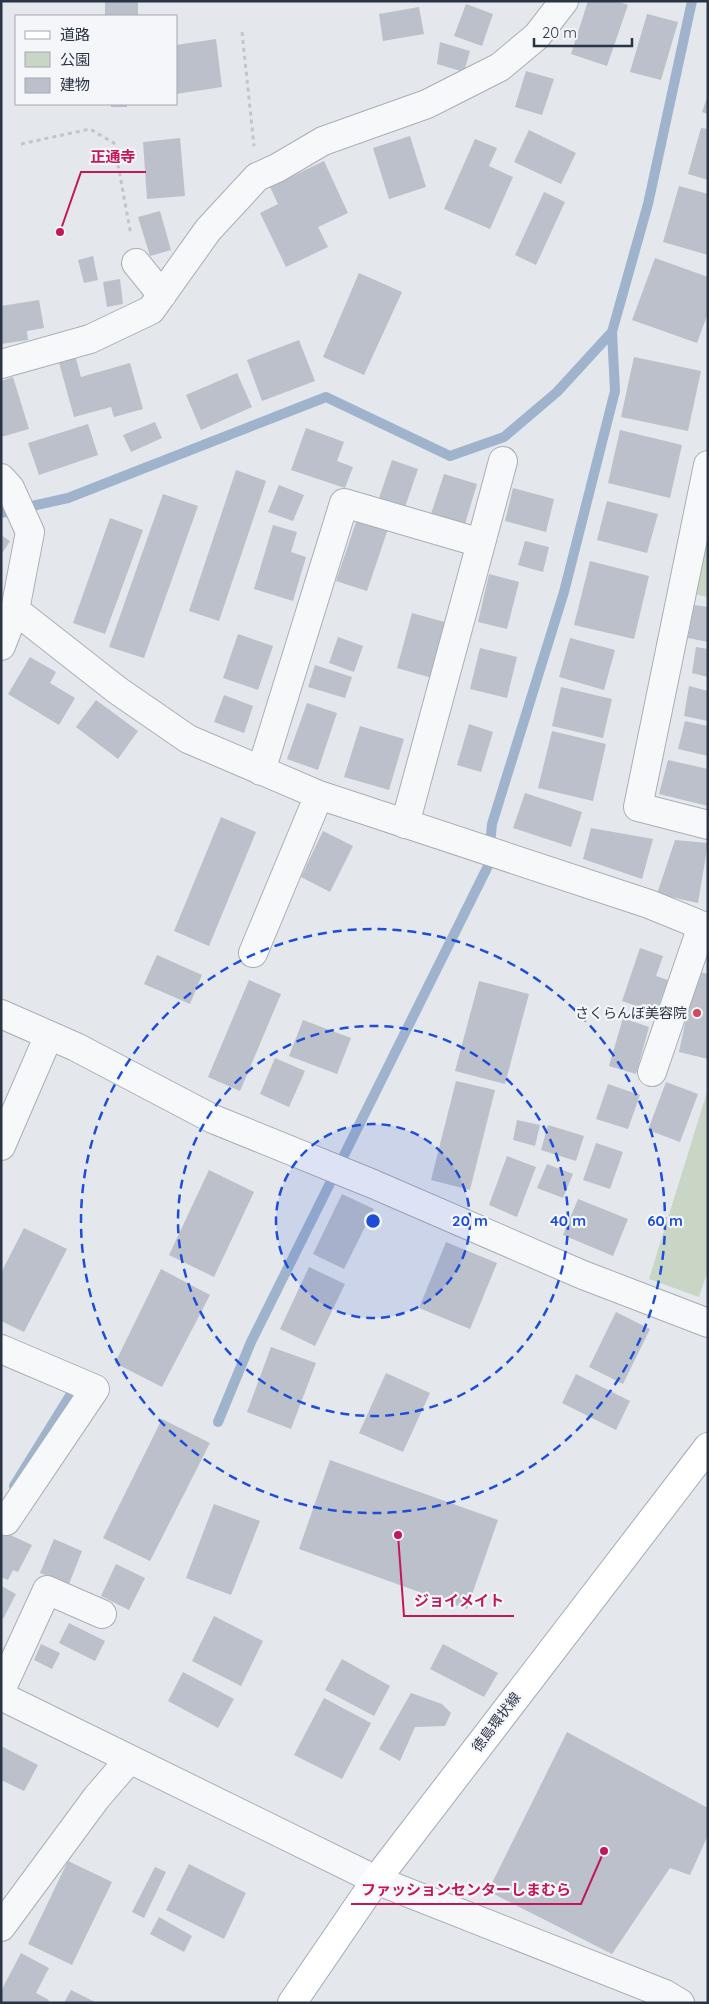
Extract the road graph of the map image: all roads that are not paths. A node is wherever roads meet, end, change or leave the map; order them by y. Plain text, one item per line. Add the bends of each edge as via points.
1 (564, 1) edge
2 (136, 263) road end
3 (162, 295) junction
4 (1, 364) edge
5 (503, 461) dead end
6 (708, 465) edge
7 (1, 478) edge
8 (481, 543) junction
9 (15, 610) junction
10 (2, 640) edge
11 (261, 771) junction
12 (319, 795) junction
13 (405, 824) junction
14 (708, 825) edge
15 (705, 927) edge
16 (253, 953) dead end
17 (1, 1014) edge
18 (49, 1035) junction
19 (652, 1072) dead end
20 (1, 1146) edge
21 (708, 1323) edge
22 (1, 1349) edge
23 (708, 1446) edge
24 (6, 1521) dead end
25 (102, 1614) dead end
26 (1, 1690) edge
27 (1, 1696) edge
28 (129, 1760) junction
29 (376, 1880) junction
30 (1, 1927) edge
31 (668, 2000) edge
32 (292, 2003) edge

1 - 3 street via 537,36 500,67 427,104 323,141 257,177 208,230
2 - 3 street
3 - 4 street via 151,310 90,339
5 - 8 street
6 - 14 street via 638,807
7 - 9 street via 10,488 30,532
8 - 11 street via 344,503
8 - 13 street
9 - 10 street
9 - 11 street via 117,690 188,739
11 - 12 street
12 - 13 street
12 - 16 street
13 - 15 street via 649,904
15 - 19 street
17 - 18 street
18 - 20 street
18 - 21 street via 213,1119 583,1275
22 - 24 street via 96,1389
23 - 29 main road, 徳島環状線
25 - 26 street via 47,1590
27 - 28 street
28 - 29 street
28 - 30 street via 97,1797
29 - 31 street
29 - 32 main road, 徳島環状線

